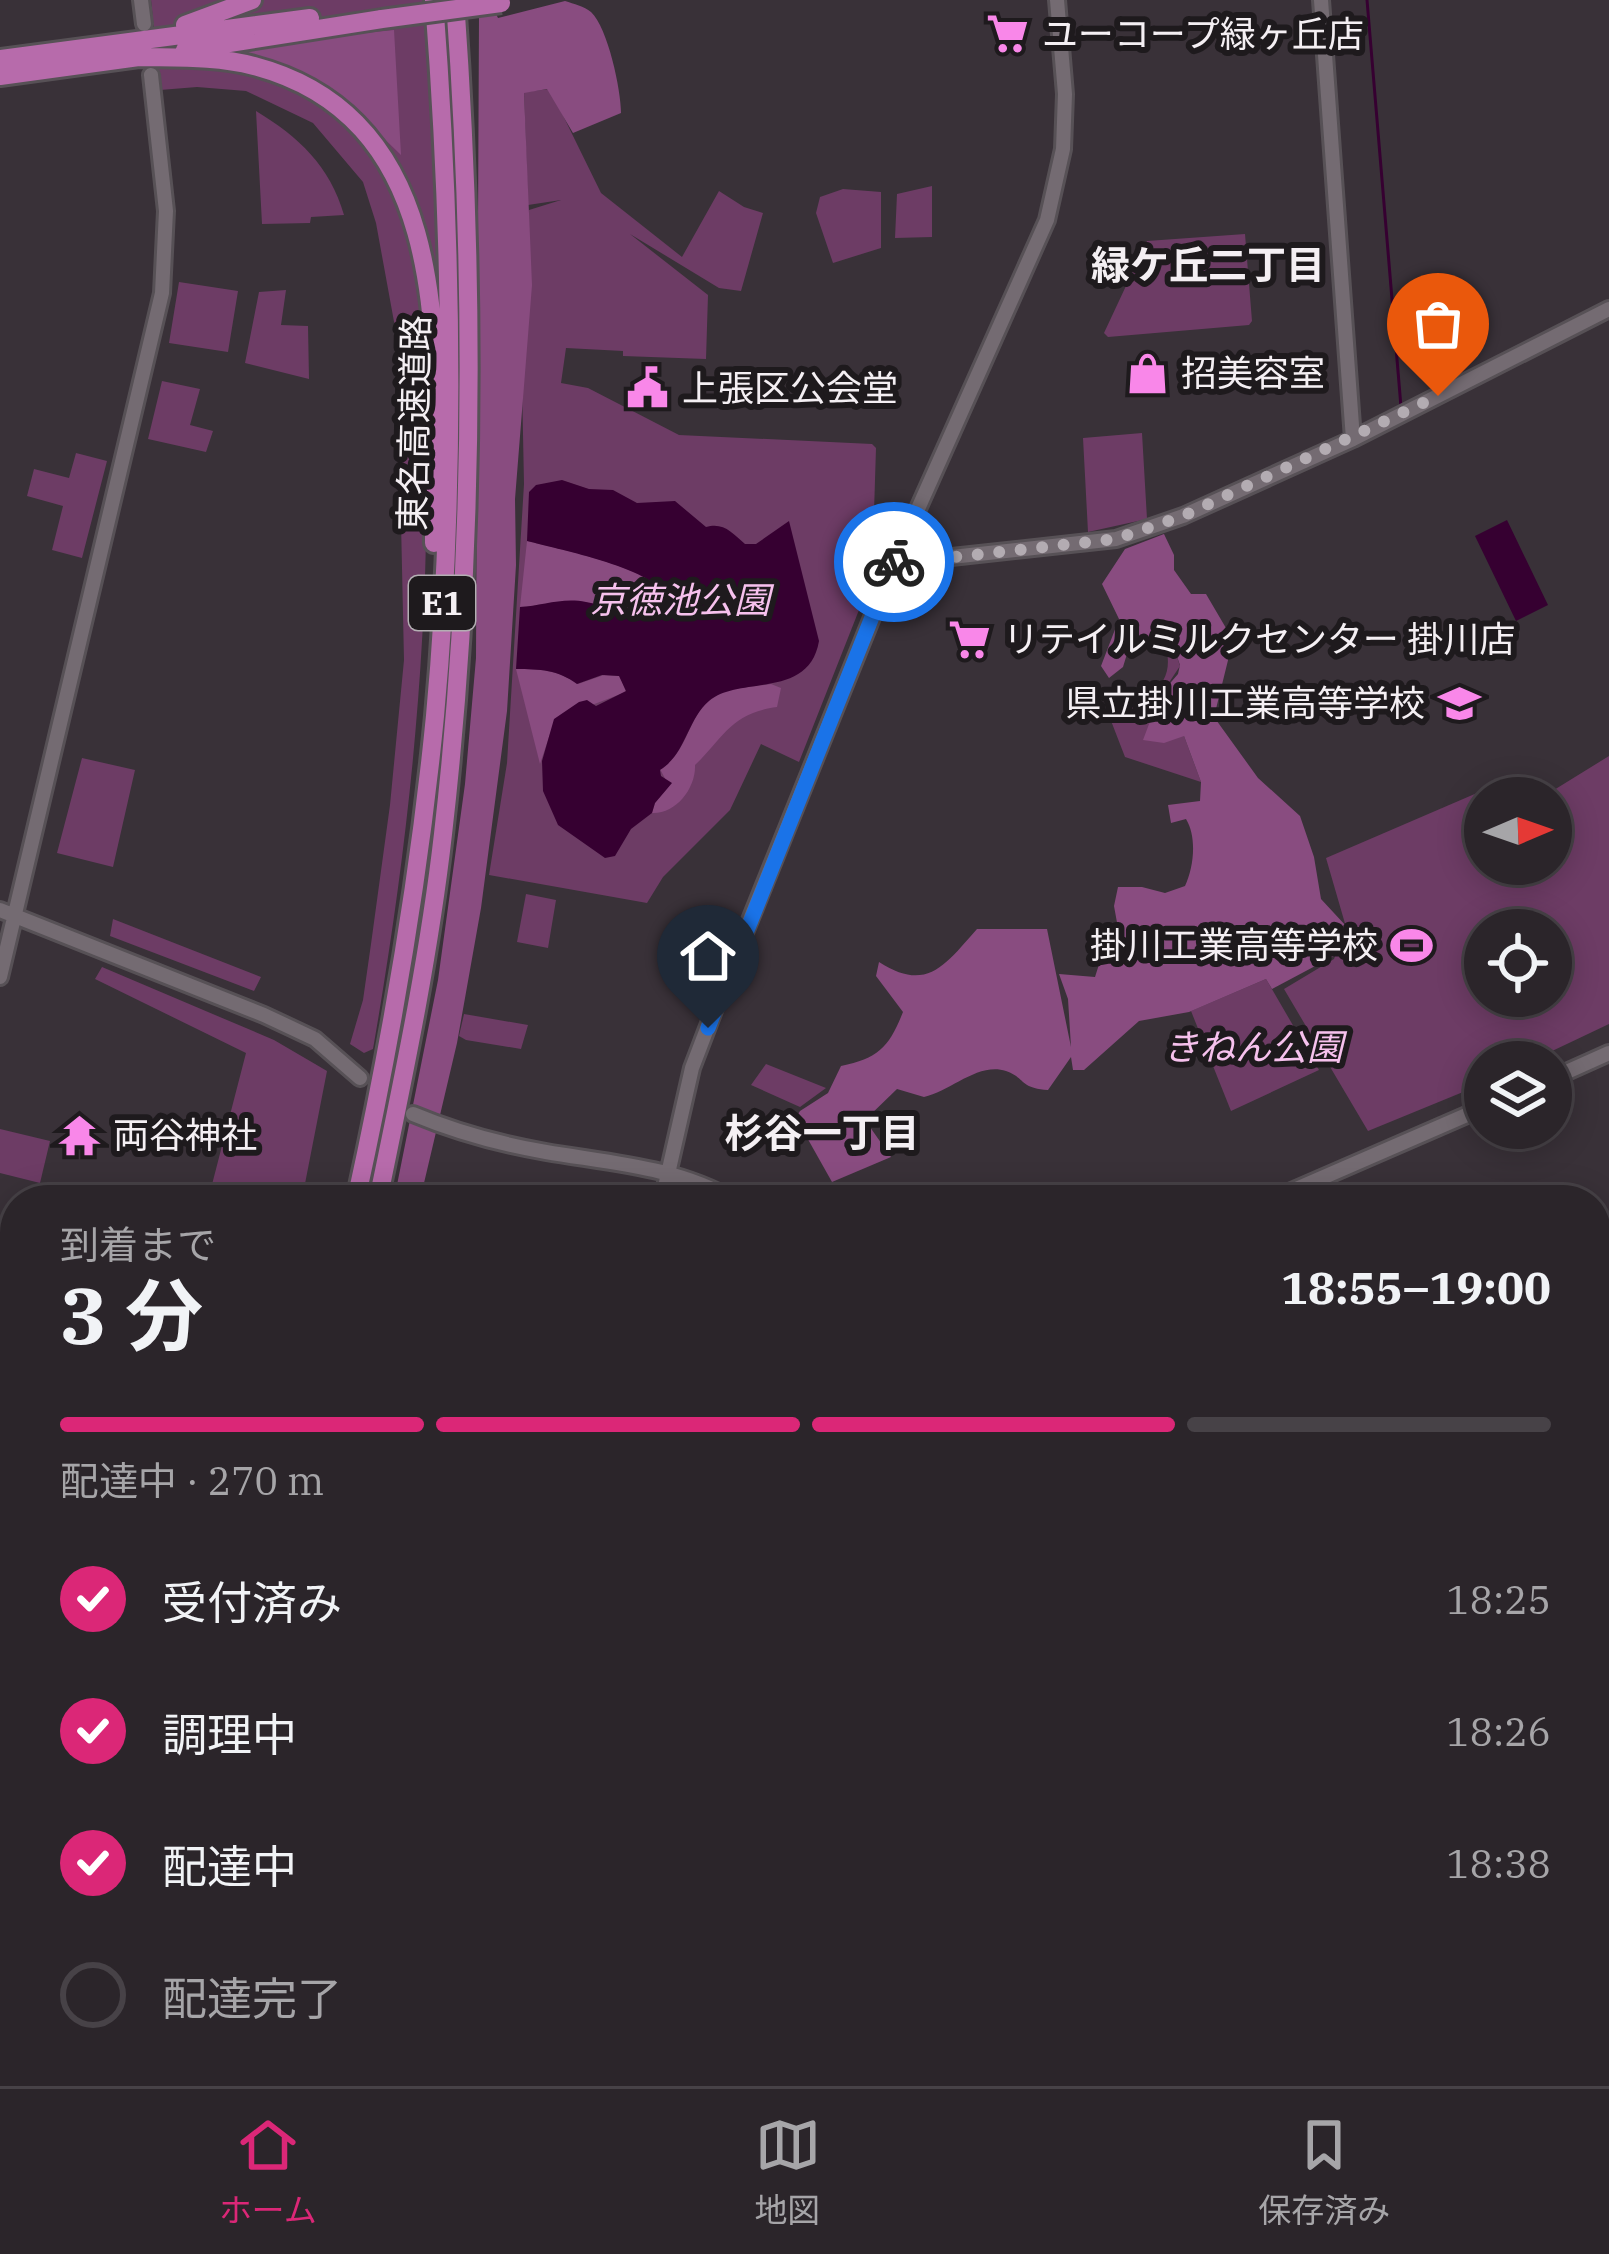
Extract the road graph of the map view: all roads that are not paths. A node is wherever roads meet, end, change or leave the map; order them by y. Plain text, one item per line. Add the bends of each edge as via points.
1 (141, 0) edge
2 (252, 0) edge
3 (434, 0) edge
4 (458, 0) edge
5 (1057, 0) edge
6 (1321, 0) edge
7 (509, 2) edge
8 (381, 14) junction
9 (140, 40) junction
10 (0, 59) edge
11 (151, 75) dead end
12 (0, 76) edge
13 (1609, 309) edge
14 (1353, 439) junction
15 (896, 558) junction
16 (435, 716) junction
17 (7, 912) edge
18 (0, 977) edge
19 (1609, 1053) edge
20 (1572, 1069) edge
21 (360, 1078) dead end
22 (413, 1114) dead end
23 (1464, 1116) edge
24 (667, 1172) junction
25 (359, 1185) edge
26 (381, 1185) edge
27 (665, 1185) edge
28 (704, 1185) edge
29 (1306, 1185) edge

1 - 9 street
2 - 9 highway
3 - 16 highway, 東名高速道路 / E1 via 450,387
4 - 8 highway
4 - 26 highway, 東名高速道路 / E1 via 469,250 462,634 430,925
5 - 15 street via 1065,94 1058,185
6 - 14 street
7 - 8 highway, bridge
8 - 9 highway
9 - 10 highway
9 - 12 highway
9 - 16 highway via 280,74 328,101 370,137 408,201 434,348
11 - 17 street via 166,211 162,293
13 - 14 street
14 - 15 street via 1116,539
15 - 24 street via 692,1068
16 - 25 highway, 東名高速道路 / E1 via 405,944
17 - 18 street
17 - 21 street via 264,1015 315,1039
19 - 20 street
22 - 24 street via 472,1136
23 - 29 street
24 - 27 street
24 - 28 street

